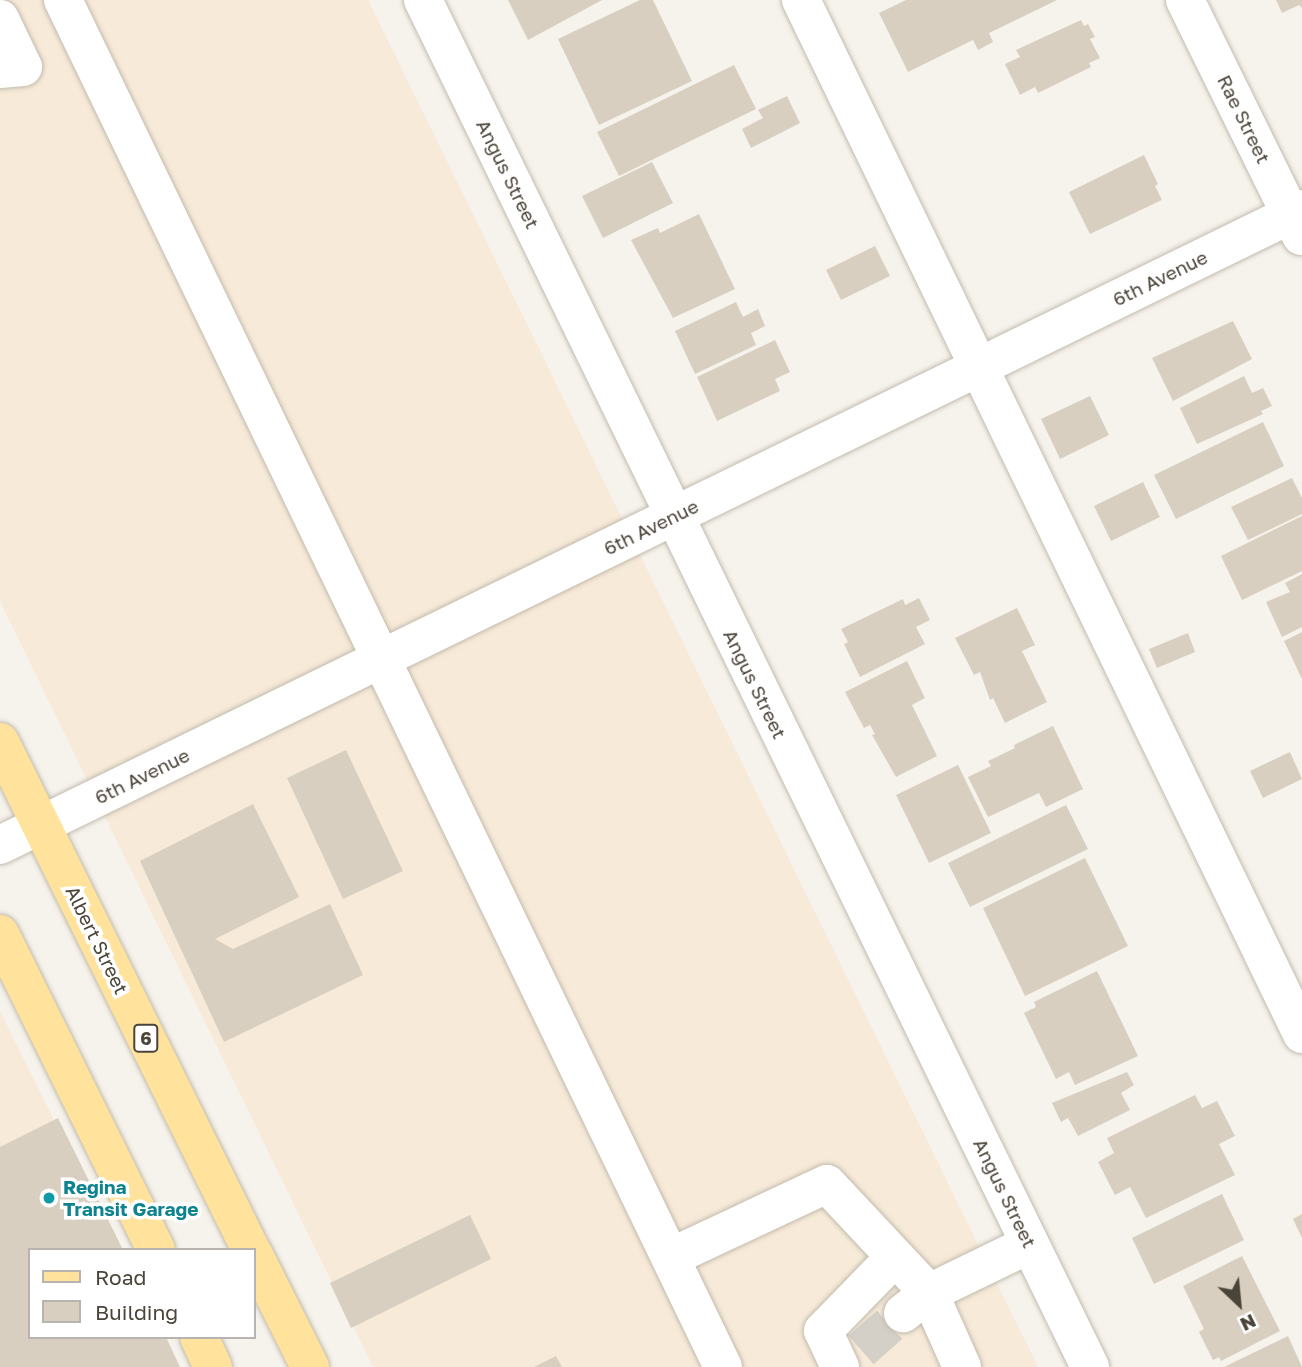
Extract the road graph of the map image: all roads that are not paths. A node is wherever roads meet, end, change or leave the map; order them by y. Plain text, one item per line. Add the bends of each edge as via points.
1 (63, 0) edge
2 (423, 0) edge
3 (802, 0) edge
4 (1185, 0) edge
5 (0, 19) edge
6 (8, 77) edge
7 (1298, 220) edge
8 (980, 366) junction
9 (673, 516) junction
10 (383, 659) junction
11 (0, 742) edge
12 (40, 826) junction
13 (0, 845) edge
14 (0, 933) edge
15 (1302, 1034) edge
16 (1030, 1244) junction
17 (155, 1248) edge
18 (250, 1248) edge
19 (670, 1257) junction
20 (895, 1257) junction
21 (256, 1259) edge
22 (916, 1303) junction
23 (200, 1339) edge
24 (847, 1361) edge
25 (960, 1366) edge
26 (213, 1367) edge
27 (310, 1367) edge
28 (723, 1367) edge
29 (1090, 1367) edge

1 - 10 street
2 - 9 street, Angus Street
3 - 8 street
4 - 7 street, Rae Street
5 - 6 street
7 - 8 street, 6th Avenue
8 - 9 street, 6th Avenue
8 - 15 street
9 - 10 street, 6th Avenue
9 - 16 street, Angus Street
10 - 12 street, 6th Avenue
10 - 19 street
11 - 12 main road, Albert Street / 6
12 - 13 street, 6th Avenue
12 - 18 main road, Albert Street / 6
14 - 17 main road
16 - 22 street
16 - 29 street, Angus Street
19 - 20 street via 827,1184
19 - 28 street
20 - 22 street
20 - 24 street via 823,1331
21 - 27 main road
22 - 25 street
23 - 26 main road

